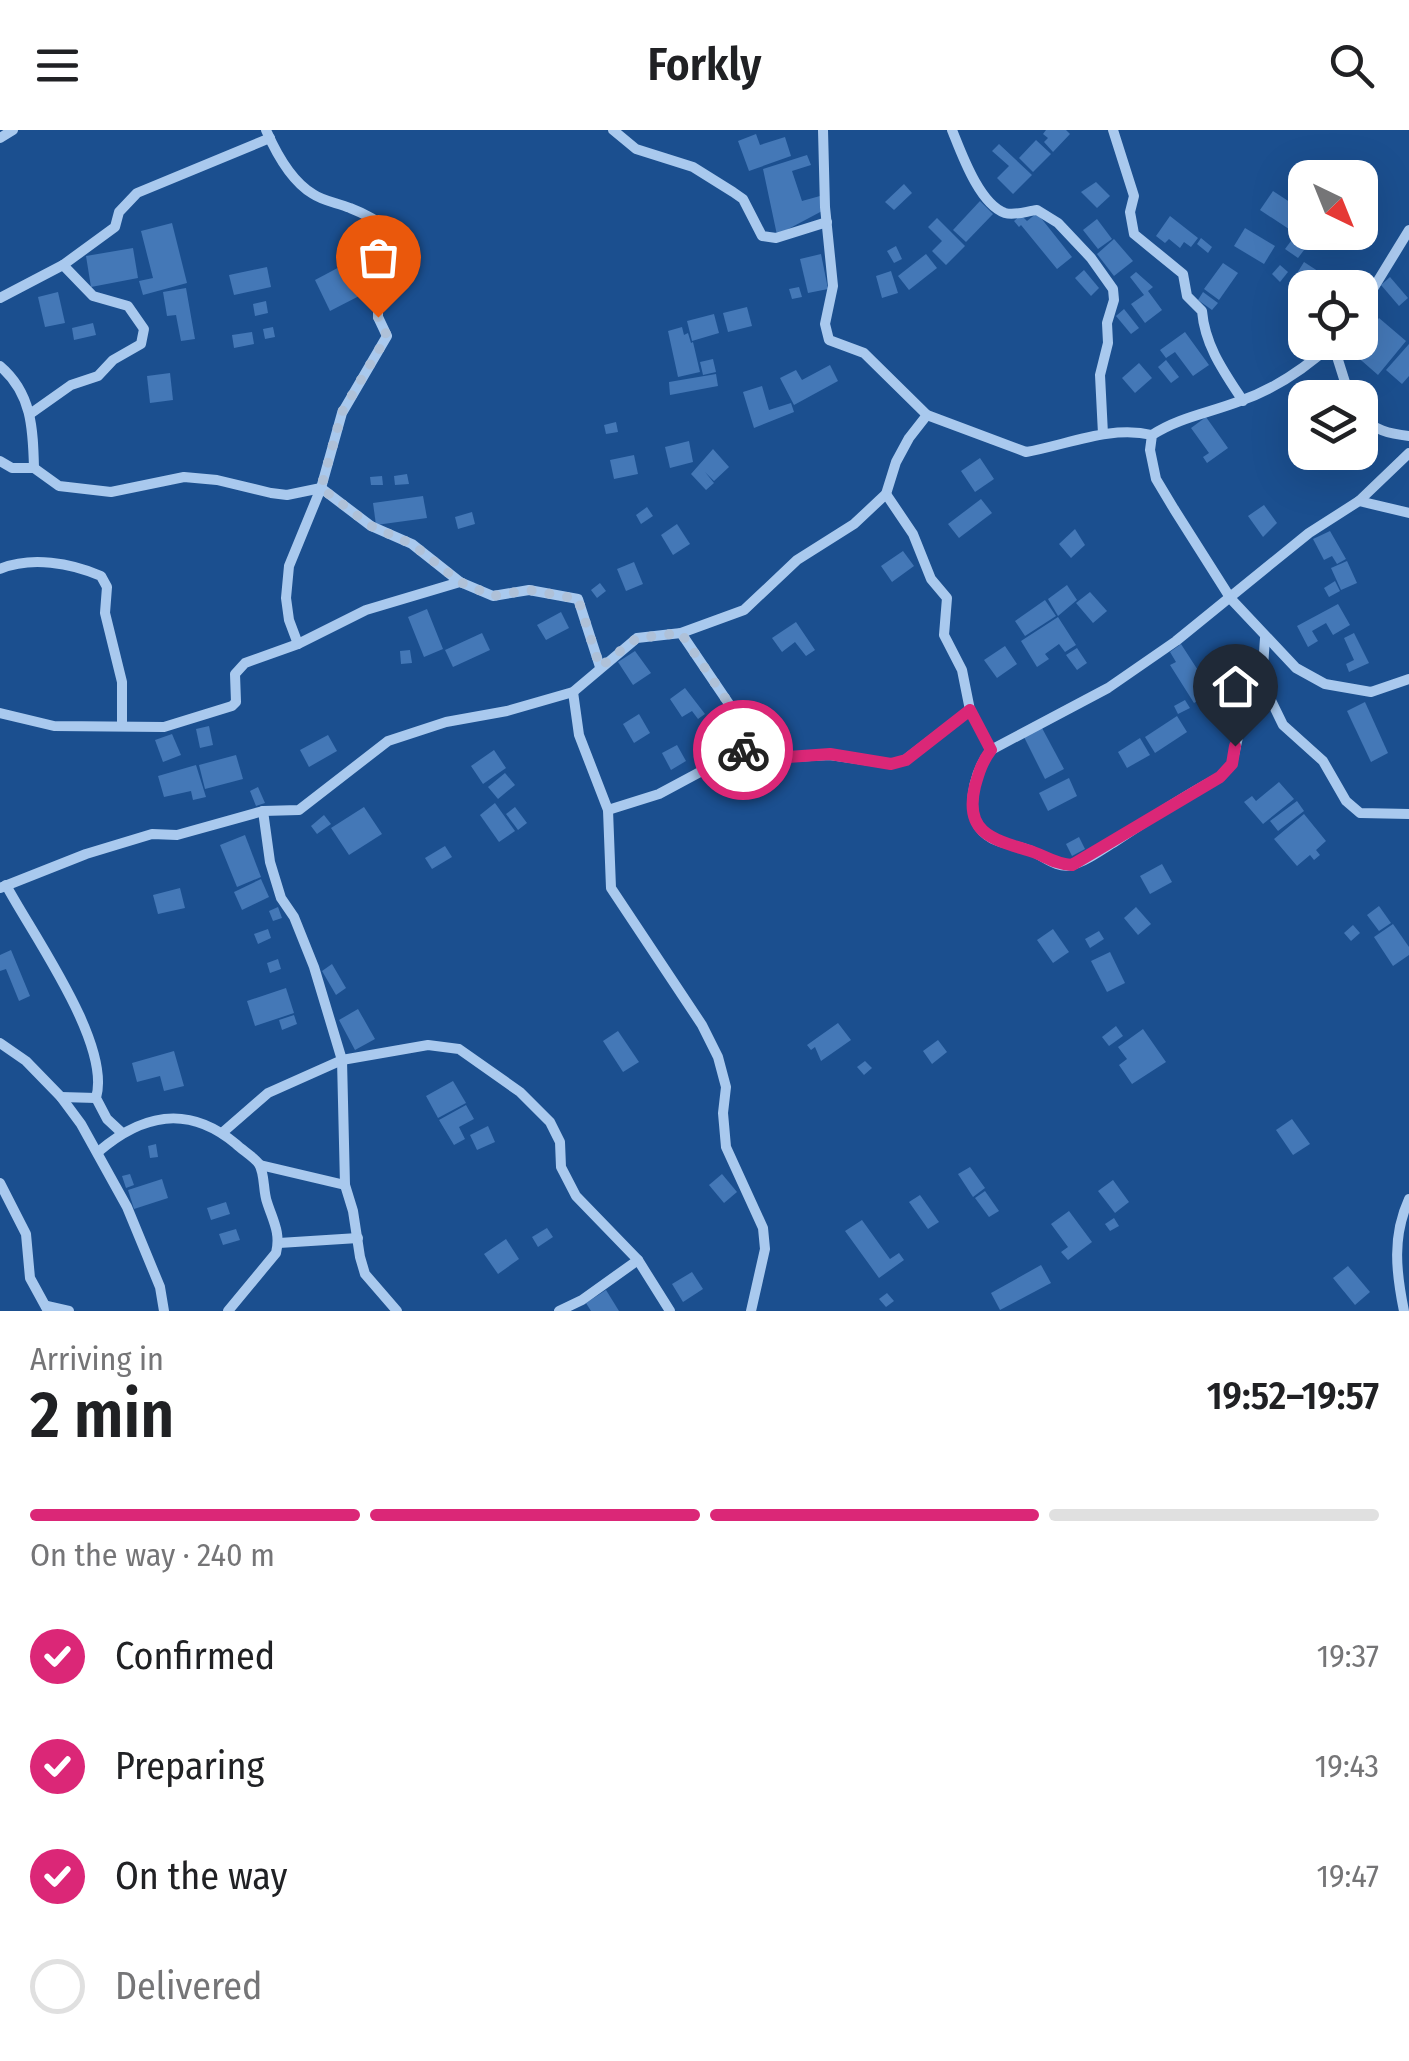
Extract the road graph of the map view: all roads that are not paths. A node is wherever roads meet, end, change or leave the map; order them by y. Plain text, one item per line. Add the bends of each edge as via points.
1 (13, 130) edge
2 (614, 130) edge
3 (824, 130) edge
4 (952, 130) edge
5 (1113, 130) edge
6 (268, 134) edge
7 (0, 138) edge
8 (827, 222) junction
9 (1409, 230) edge
10 (64, 264) junction
11 (1378, 281) edge
12 (0, 298) edge
13 (1313, 360) edge
14 (0, 366) edge
15 (1243, 401) junction
16 (30, 414) junction
17 (927, 414) junction
18 (1378, 429) edge
19 (1103, 434) junction
20 (1152, 435) junction
21 (1409, 436) edge
22 (1409, 453) edge
23 (0, 461) edge
24 (34, 468) junction
25 (321, 488) junction
26 (886, 494) junction
27 (1359, 501) junction
28 (1409, 512) edge
29 (0, 568) edge
30 (460, 582) junction
31 (1231, 599) junction
32 (681, 633) junction
33 (1265, 638) junction
34 (298, 644) junction
35 (600, 667) junction
36 (1409, 680) edge
37 (1262, 682) junction
38 (572, 692) junction
39 (970, 710) junction
40 (0, 713) edge
41 (122, 725) junction
42 (741, 750) junction
43 (991, 750) junction
44 (608, 810) junction
45 (262, 811) junction
46 (1409, 814) edge
47 (3, 886) edge
48 (0, 1044) edge
49 (342, 1060) junction
50 (61, 1097) junction
51 (96, 1098) junction
52 (121, 1132) junction
53 (222, 1133) junction
54 (98, 1152) junction
55 (260, 1165) junction
56 (0, 1183) edge
57 (345, 1186) junction
58 (1409, 1199) edge
59 (358, 1238) junction
60 (279, 1243) junction
61 (638, 1260) junction
62 (48, 1308) edge
63 (69, 1311) edge
64 (164, 1311) edge
65 (228, 1311) edge
66 (398, 1311) edge
67 (559, 1311) edge
68 (670, 1311) edge
69 (751, 1311) edge
70 (1404, 1311) edge

1 - 7 street
2 - 8 street via 636,149 694,167 734,192 762,236
3 - 8 street
4 - 19 street via 969,173 999,209 1038,210 1058,222 1113,289 1100,375
5 - 15 street via 1134,196 1134,234 1184,274 1214,357
6 - 10 street via 137,193 119,212 115,228
6 - 25 street via 302,186 384,226 408,260 378,306 387,336 342,412
8 - 17 street via 829,340 864,354
9 - 11 street
10 - 12 street
10 - 16 street via 93,296 128,306 144,338 98,376 71,385
13 - 15 street
14 - 16 street via 21,388
15 - 20 street via 1183,417
16 - 24 street
17 - 19 street via 1026,452
17 - 26 street via 896,462
18 - 21 street
19 - 20 street
20 - 31 street via 1156,480
22 - 27 street
23 - 24 street
24 - 25 street via 59,486 111,492 184,477 286,495
25 - 30 street
25 - 34 street via 289,566 288,620
26 - 32 street via 854,524 797,560 744,610
26 - 39 street via 913,534 930,579 948,598 944,635 962,670
27 - 28 street
27 - 31 street
29 - 41 street via 49,563 101,576 122,682
30 - 34 street via 366,610
30 - 35 street via 493,596 529,590 578,599
31 - 33 street
31 - 43 street via 1108,688
32 - 35 street via 637,638
32 - 42 street via 742,723 747,737
33 - 36 street via 1325,684 1371,692
33 - 37 street
34 - 41 street via 239,668 236,702 227,709 164,727
35 - 38 street
37 - 43 street via 1244,710 1232,764 1220,777 1072,865 1044,860 978,828 970,806
37 - 46 street via 1284,726 1324,760 1346,801 1360,813
38 - 44 street
38 - 45 street via 388,741 299,810
39 - 42 street via 906,760 891,764
39 - 43 street
40 - 41 street via 54,726
42 - 44 street via 659,794
44 - 69 street via 611,888 718,1057 726,1087 726,1148 763,1228
45 - 47 street via 177,835 152,834
45 - 49 street via 281,898 314,967
47 - 51 street via 50,956 96,1056
48 - 50 street
49 - 53 street via 268,1093
49 - 57 street
49 - 61 street via 428,1045 460,1049 492,1070 550,1122 576,1196
50 - 51 street
50 - 54 street
51 - 52 street
52 - 53 street via 158,1118 186,1119
52 - 54 street
53 - 55 street
54 - 64 street via 155,1274
55 - 57 street
55 - 60 street
56 - 62 street via 26,1234 30,1278
57 - 59 street
58 - 70 street via 1398,1224 1396,1280
59 - 60 street
59 - 66 street via 366,1274
60 - 65 street
61 - 67 street
61 - 68 street
62 - 63 street

